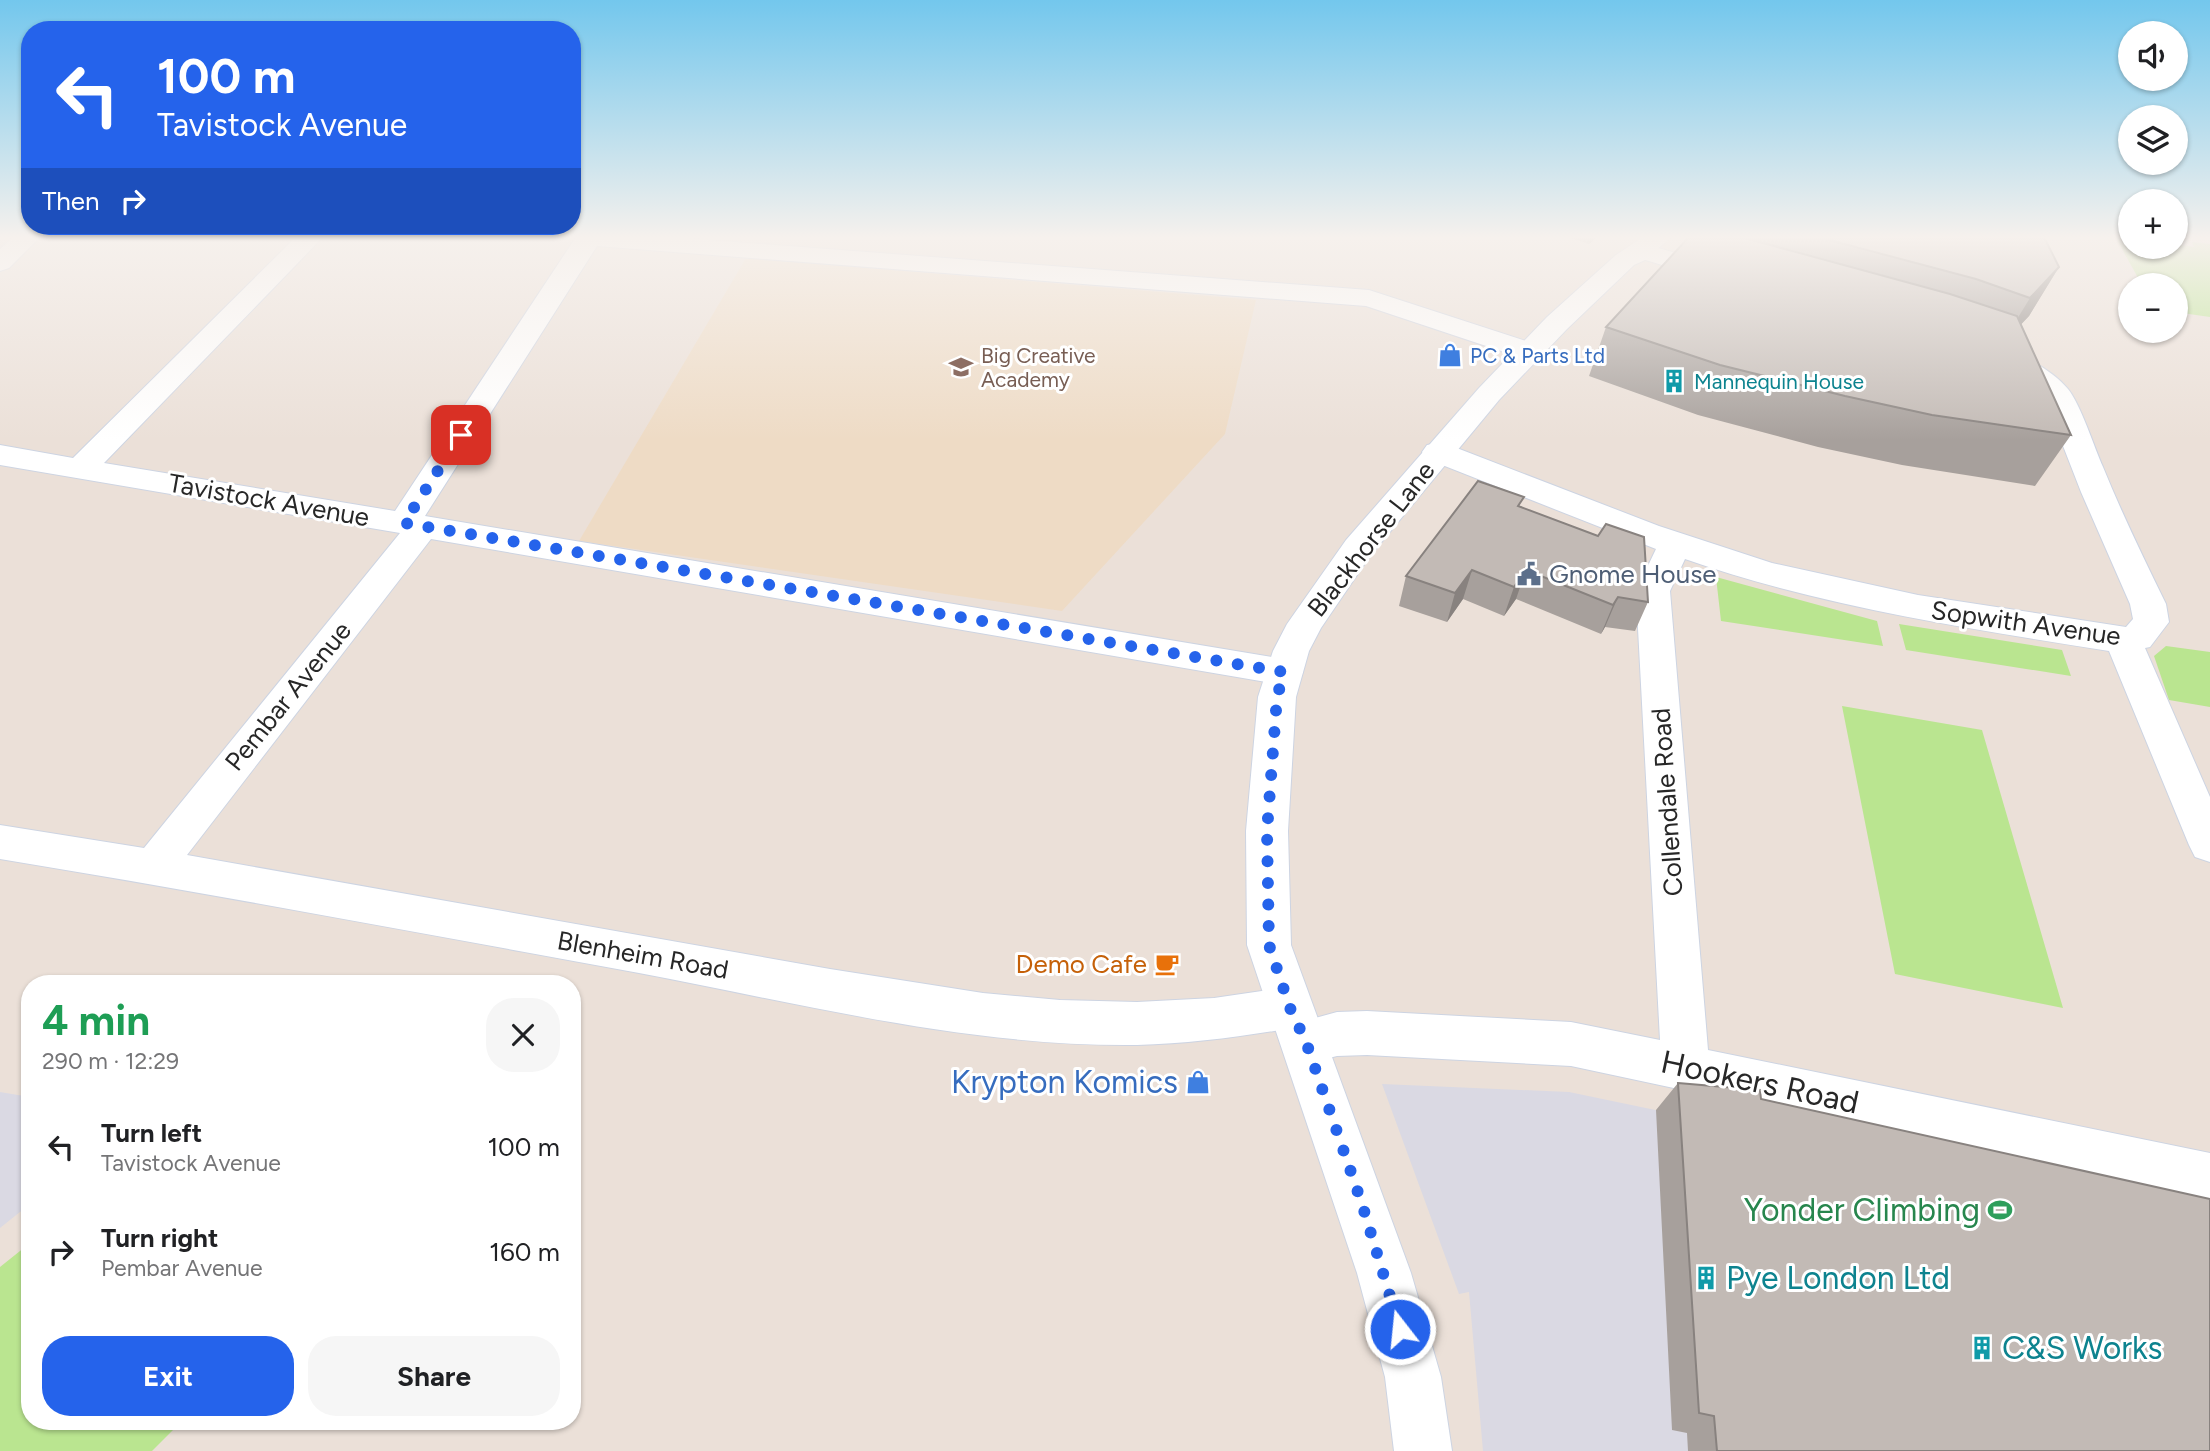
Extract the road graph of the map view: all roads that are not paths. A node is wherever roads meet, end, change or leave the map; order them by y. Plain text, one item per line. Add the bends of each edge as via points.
1 (243, 305) edge
2 (548, 305) edge
3 (1389, 305) edge
4 (1577, 305) edge
5 (1975, 350) edge
6 (1531, 352) junction
7 (1438, 452) junction
8 (0, 454) edge
9 (81, 468) junction
10 (414, 525) junction
11 (1676, 543) junction
12 (2123, 640) junction
13 (1284, 672) junction
14 (0, 842) edge
15 (2210, 845) edge
16 (154, 866) junction
17 (1298, 1025) junction
18 (1685, 1066) junction
19 (2210, 1178) edge
20 (1423, 1451) edge

1 - 9 street
2 - 10 street, Pembar Avenue
3 - 6 street
4 - 6 street, Blackhorse Lane
5 - 12 street, Sopwith Avenue via 2013,364 2057,394 2148,604 2151,622 2146,631
6 - 7 street, Blackhorse Lane
7 - 11 street, Sopwith Avenue
7 - 13 street, Blackhorse Lane via 1358,548 1305,624
8 - 9 street, Tavistock Avenue
9 - 10 street, Tavistock Avenue
10 - 13 street, Tavistock Avenue
10 - 16 street, Pembar Avenue
11 - 12 street, Sopwith Avenue via 1718,559 1884,601
11 - 18 street, Collendale Road via 1653,591
12 - 15 street
13 - 17 street, Blackhorse Lane via 1277,697 1267,843 1269,945
14 - 16 street, Blenheim Road
16 - 17 street, Blenheim Road via 986,1015 1134,1024 1256,1015
17 - 18 street, Hookers Road via 1337,1034 1557,1043
17 - 20 street, Blackhorse Lane via 1387,1284 1413,1377
18 - 19 street, Hookers Road

